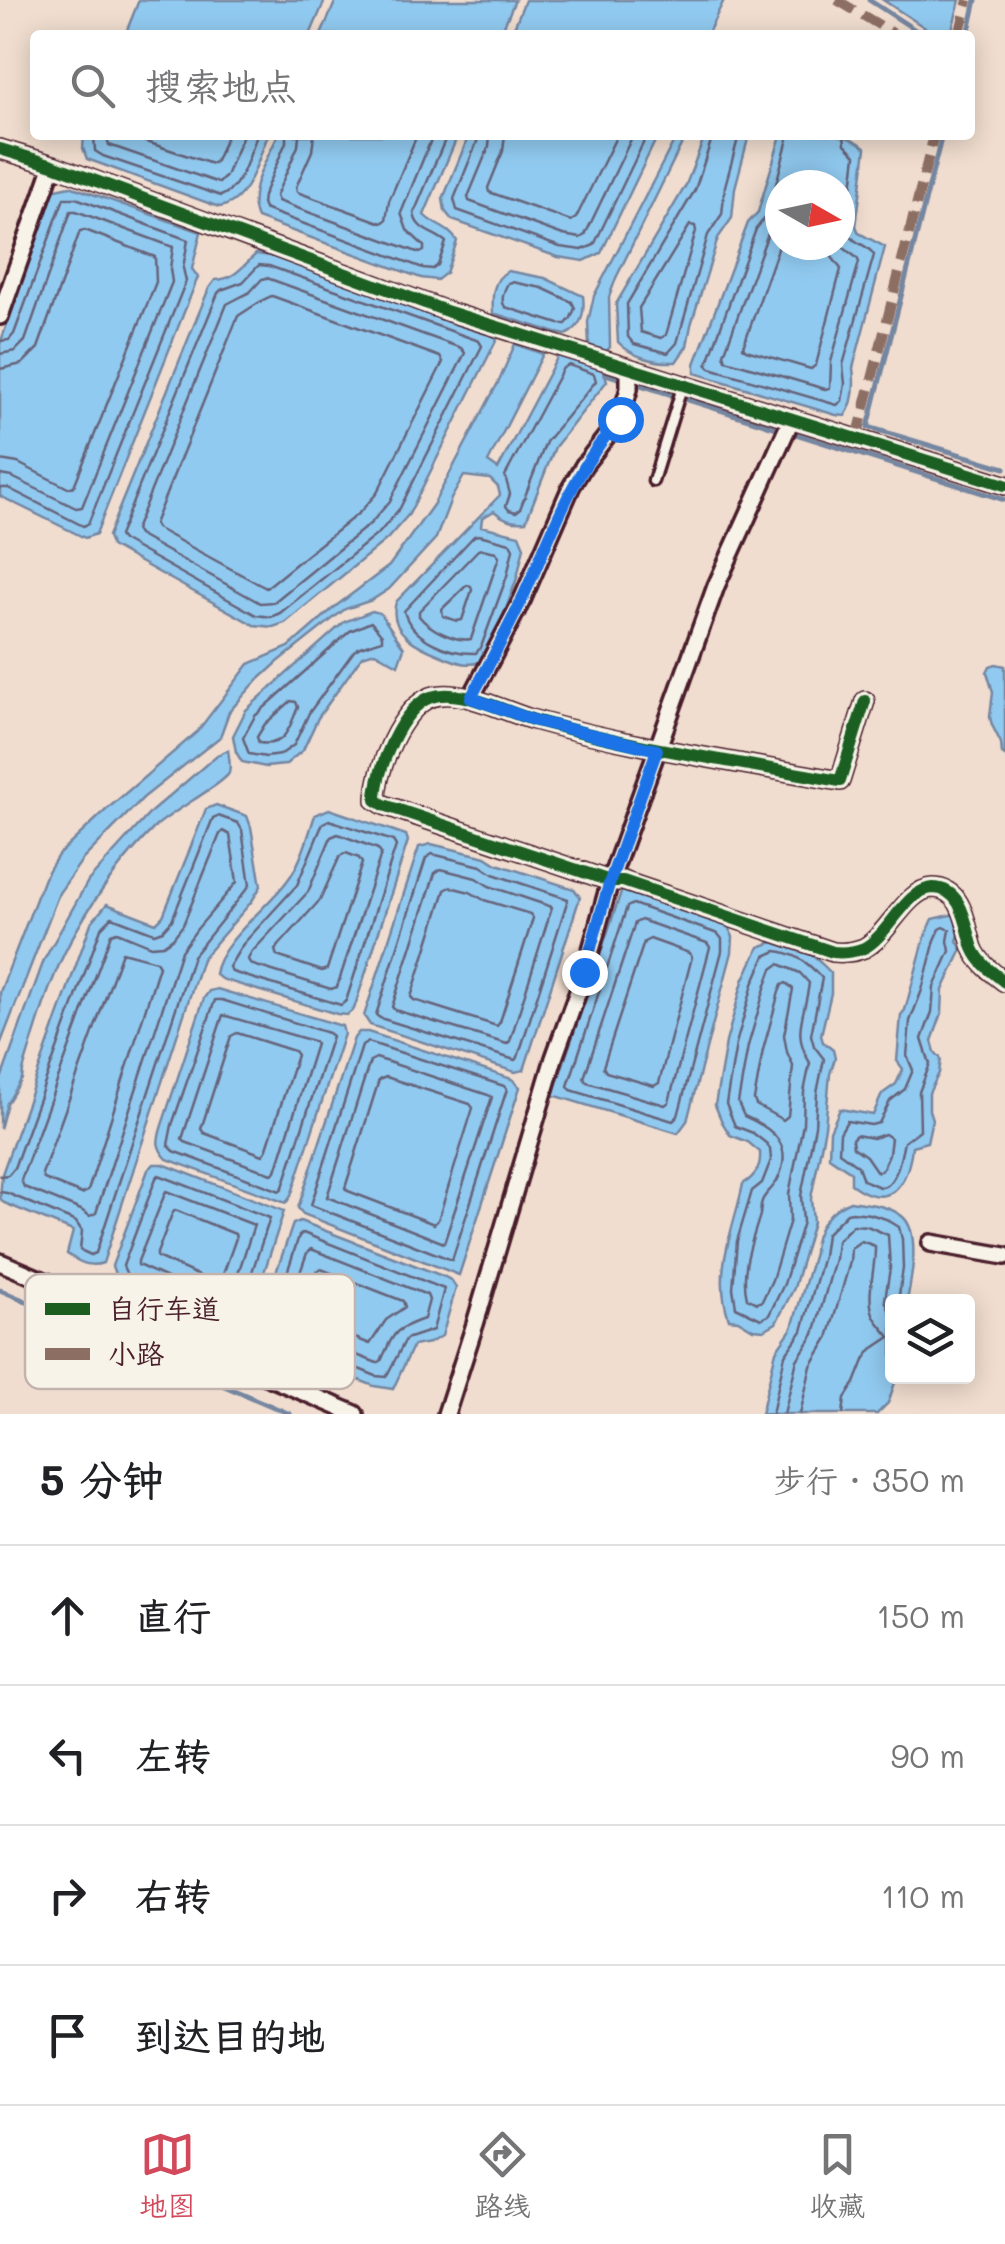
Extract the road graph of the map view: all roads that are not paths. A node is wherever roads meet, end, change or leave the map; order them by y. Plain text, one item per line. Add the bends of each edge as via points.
1 (0, 150) edge
2 (53, 165) junction
3 (0, 316) edge
4 (629, 368) junction
5 (683, 384) junction
6 (792, 418) junction
7 (653, 482) dead end
8 (1005, 486) edge
9 (471, 698) junction
10 (865, 701) dead end
11 (657, 750) junction
12 (610, 881) junction
13 (1005, 982) edge
14 (931, 1243) dead end
15 (1005, 1256) edge
16 (0, 1262) edge
17 (28, 1274) edge
18 (297, 1389) edge
19 (355, 1414) edge
20 (446, 1414) edge

1 - 2 street
2 - 3 street
2 - 4 street via 448,312
4 - 5 street
4 - 9 street via 620,419 571,487
5 - 6 street
5 - 7 lane
6 - 8 street
6 - 11 street via 716,586
9 - 11 street
9 - 12 street via 444,695 419,703 401,724 376,800
10 - 11 street via 840,781
11 - 12 street
12 - 13 street via 833,952 864,948 916,894 945,890 965,916 974,950
12 - 20 street
14 - 15 street
16 - 17 street
18 - 19 street

